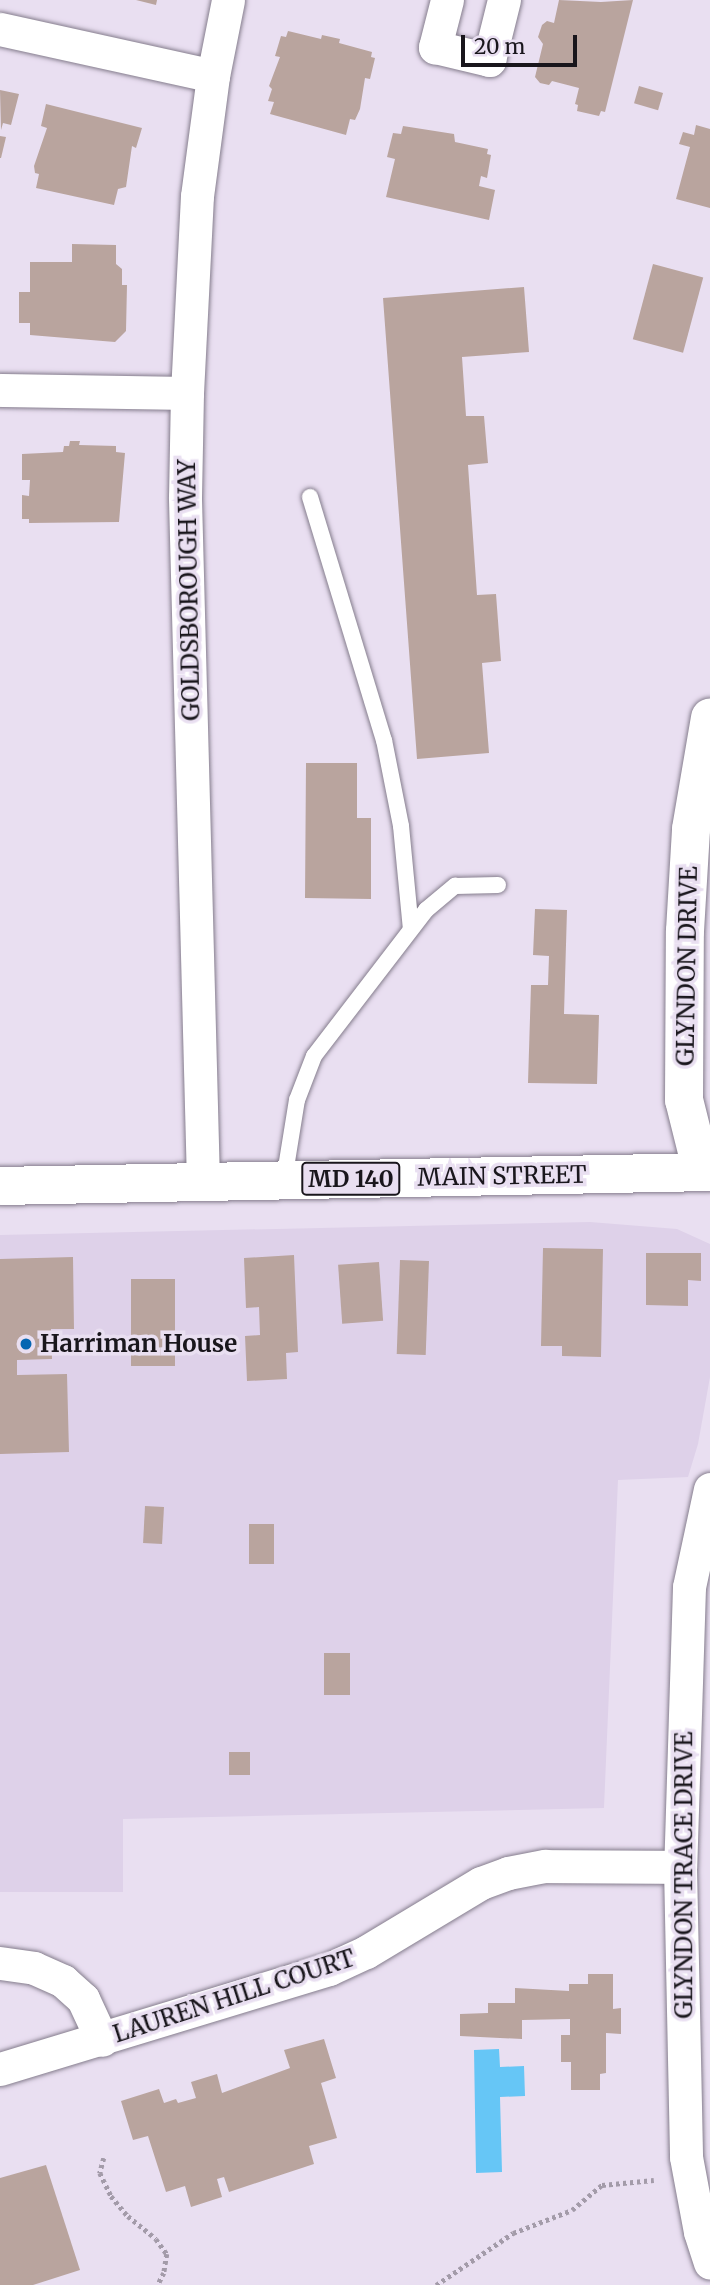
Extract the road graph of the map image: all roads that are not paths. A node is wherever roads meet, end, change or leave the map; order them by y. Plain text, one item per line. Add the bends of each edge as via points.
1 (228, 0) edge
2 (504, 0) edge
3 (438, 2) edge
4 (0, 29) edge
5 (213, 76) junction
6 (0, 390) edge
7 (187, 393) junction
8 (310, 498) dead end
9 (710, 718) edge
10 (498, 886) dead end
11 (411, 929) junction
12 (707, 1178) edge
13 (284, 1180) junction
14 (203, 1182) junction
15 (0, 1186) edge
16 (710, 1489) edge
17 (680, 1867) junction
18 (0, 1963) edge
19 (102, 2040) junction
20 (0, 2069) edge
21 (710, 2262) edge

1 - 5 street, GOLDSBOROUGH WAY
2 - 3 street via 489,60 435,47
4 - 5 street
5 - 7 street, GOLDSBOROUGH WAY via 197,197
6 - 7 street
7 - 14 street, GOLDSBOROUGH WAY via 185,497
8 - 11 lane via 384,740 401,826
9 - 12 main road, GLYNDON DRIVE via 691,829 684,1100
10 - 11 lane via 455,886
11 - 13 lane via 314,1056 298,1100
12 - 13 main road, MAIN STREET / MD 140
13 - 14 main road, MAIN STREET / MD 140
14 - 15 main road, MAIN STREET / MD 140
16 - 17 street, GLYNDON TRACE DRIVE via 689,1587
17 - 19 street, LAUREN HILL COURT via 545,1866 508,1873 481,1883 329,1969
17 - 21 street, GLYNDON TRACE DRIVE via 687,2157
18 - 19 street, LAUREN HILL COURT via 34,1968 63,1980 83,1999
19 - 20 street, LAUREN HILL COURT

